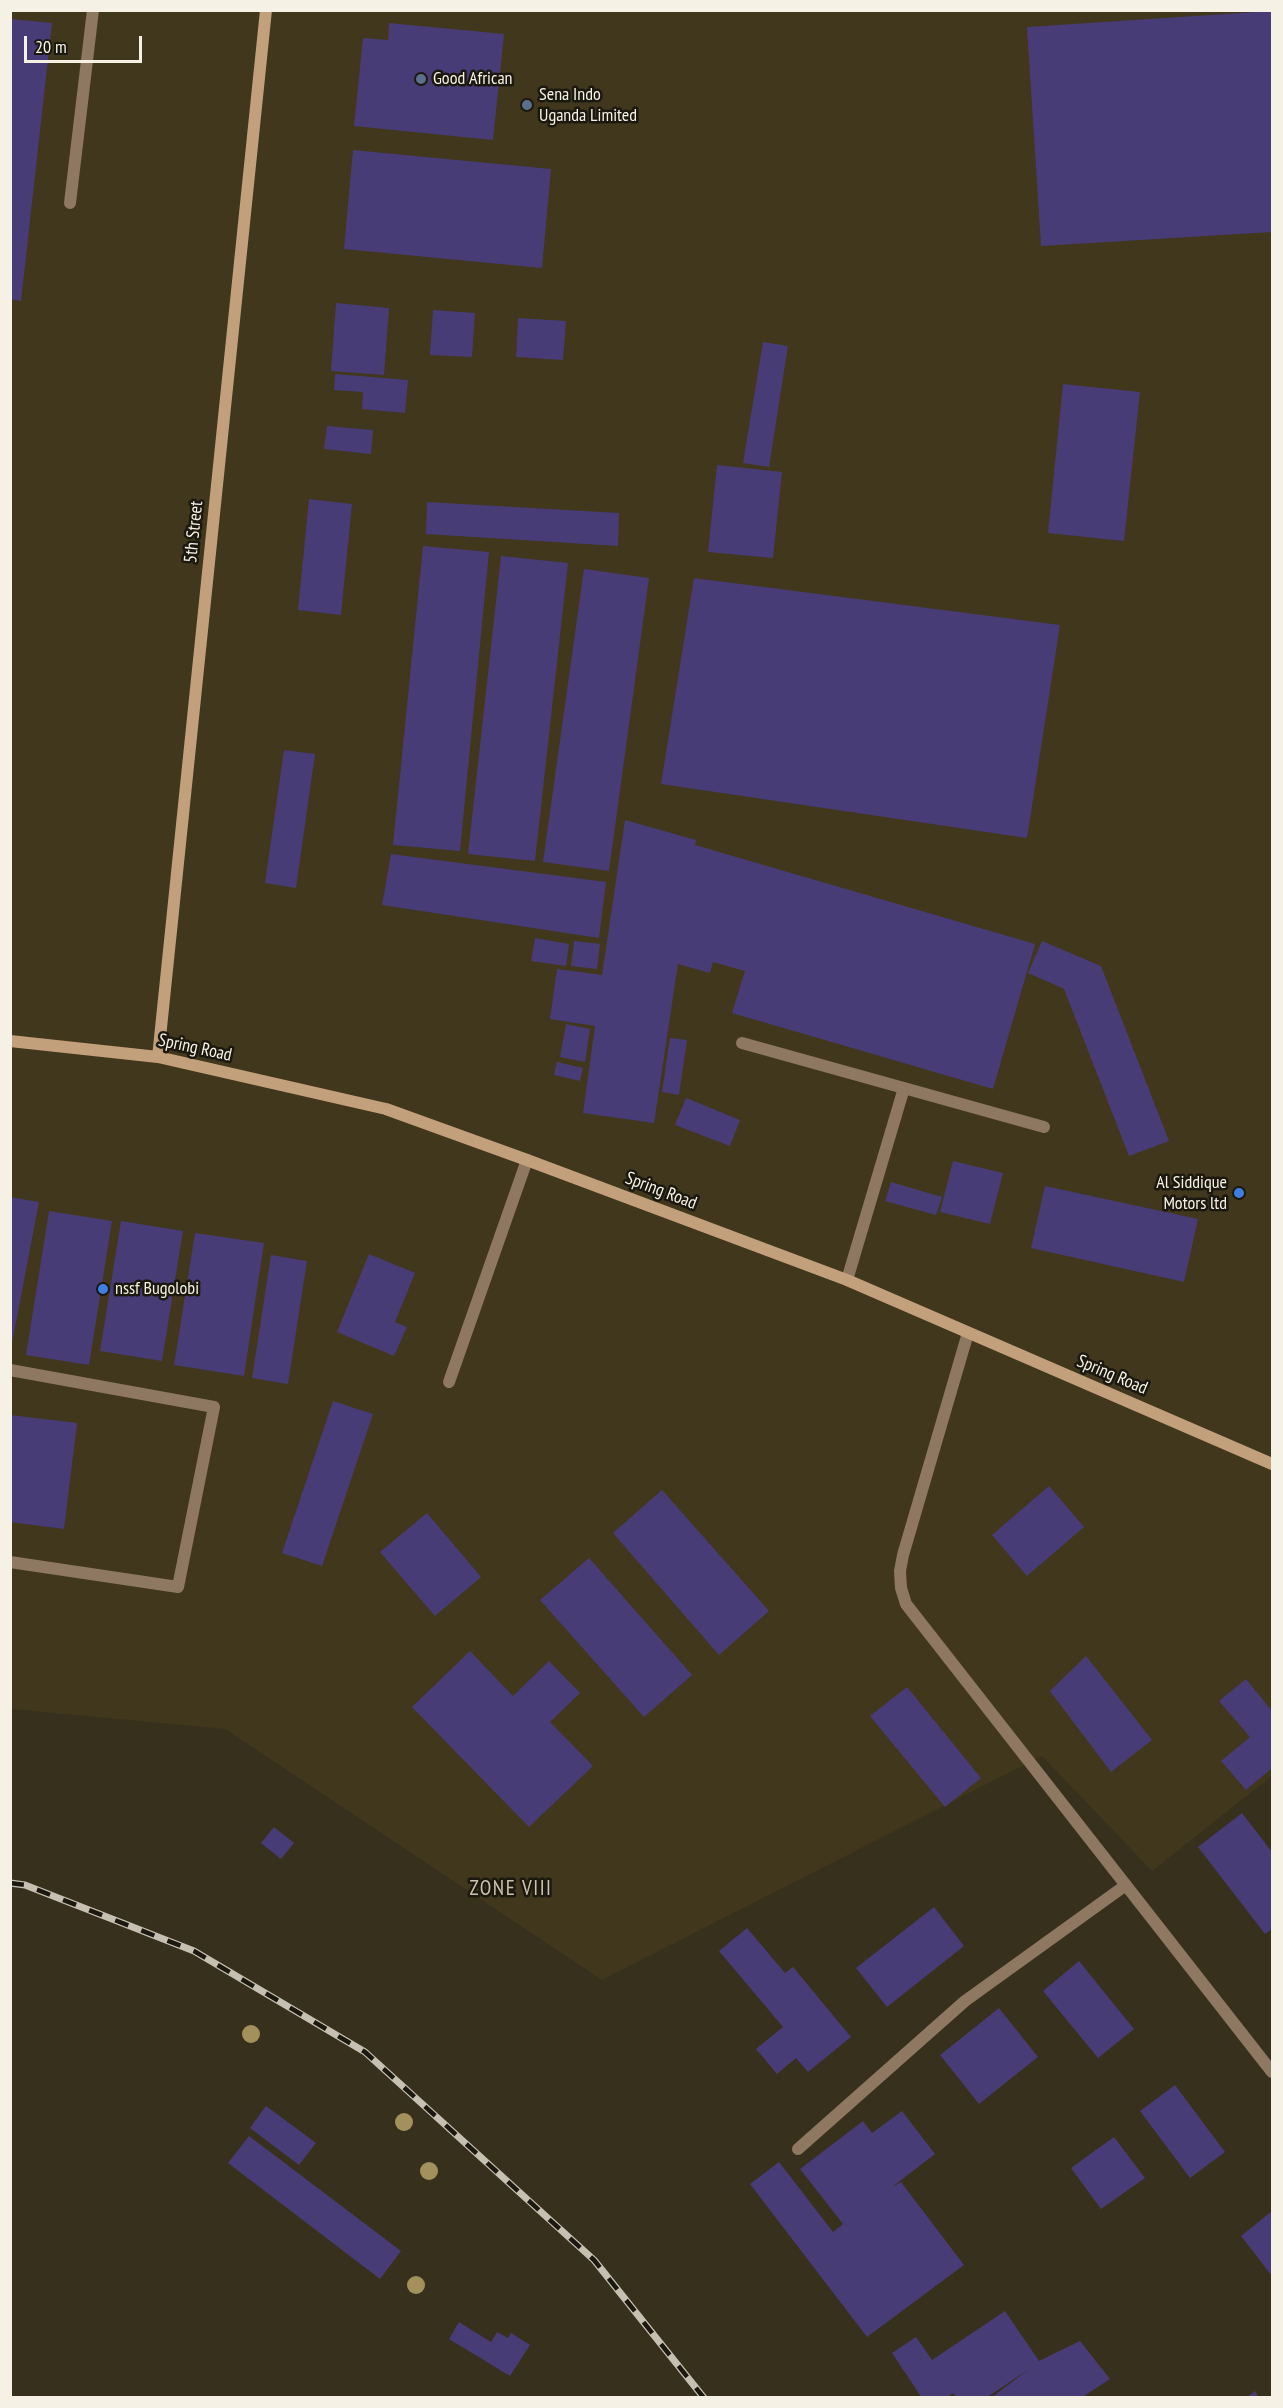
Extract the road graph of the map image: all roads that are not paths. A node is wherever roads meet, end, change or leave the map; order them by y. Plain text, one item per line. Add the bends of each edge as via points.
1 (93, 10) edge
2 (266, 10) edge
3 (70, 202) dead end
4 (10, 1041) edge
5 (742, 1043) dead end
6 (158, 1057) junction
7 (904, 1088) junction
8 (1044, 1128) dead end
9 (527, 1160) junction
10 (847, 1280) junction
11 (968, 1333) junction
12 (10, 1370) edge
13 (449, 1382) dead end
14 (1272, 1464) edge
15 (10, 1562) edge
16 (1126, 1885) junction
17 (1272, 2072) edge
18 (798, 2149) dead end

1 - 3 street
2 - 6 main road, 5th Street
4 - 6 main road, Spring Road
5 - 7 street
6 - 9 main road, Spring Road via 386,1110
7 - 8 street
7 - 10 street
9 - 10 main road, Spring Road
9 - 13 street
10 - 11 main road, Spring Road
11 - 14 main road, Spring Road
11 - 16 street via 903,1556 901,1588 906,1604
12 - 15 street via 214,1407 178,1587
16 - 17 street
16 - 18 street via 965,2001

